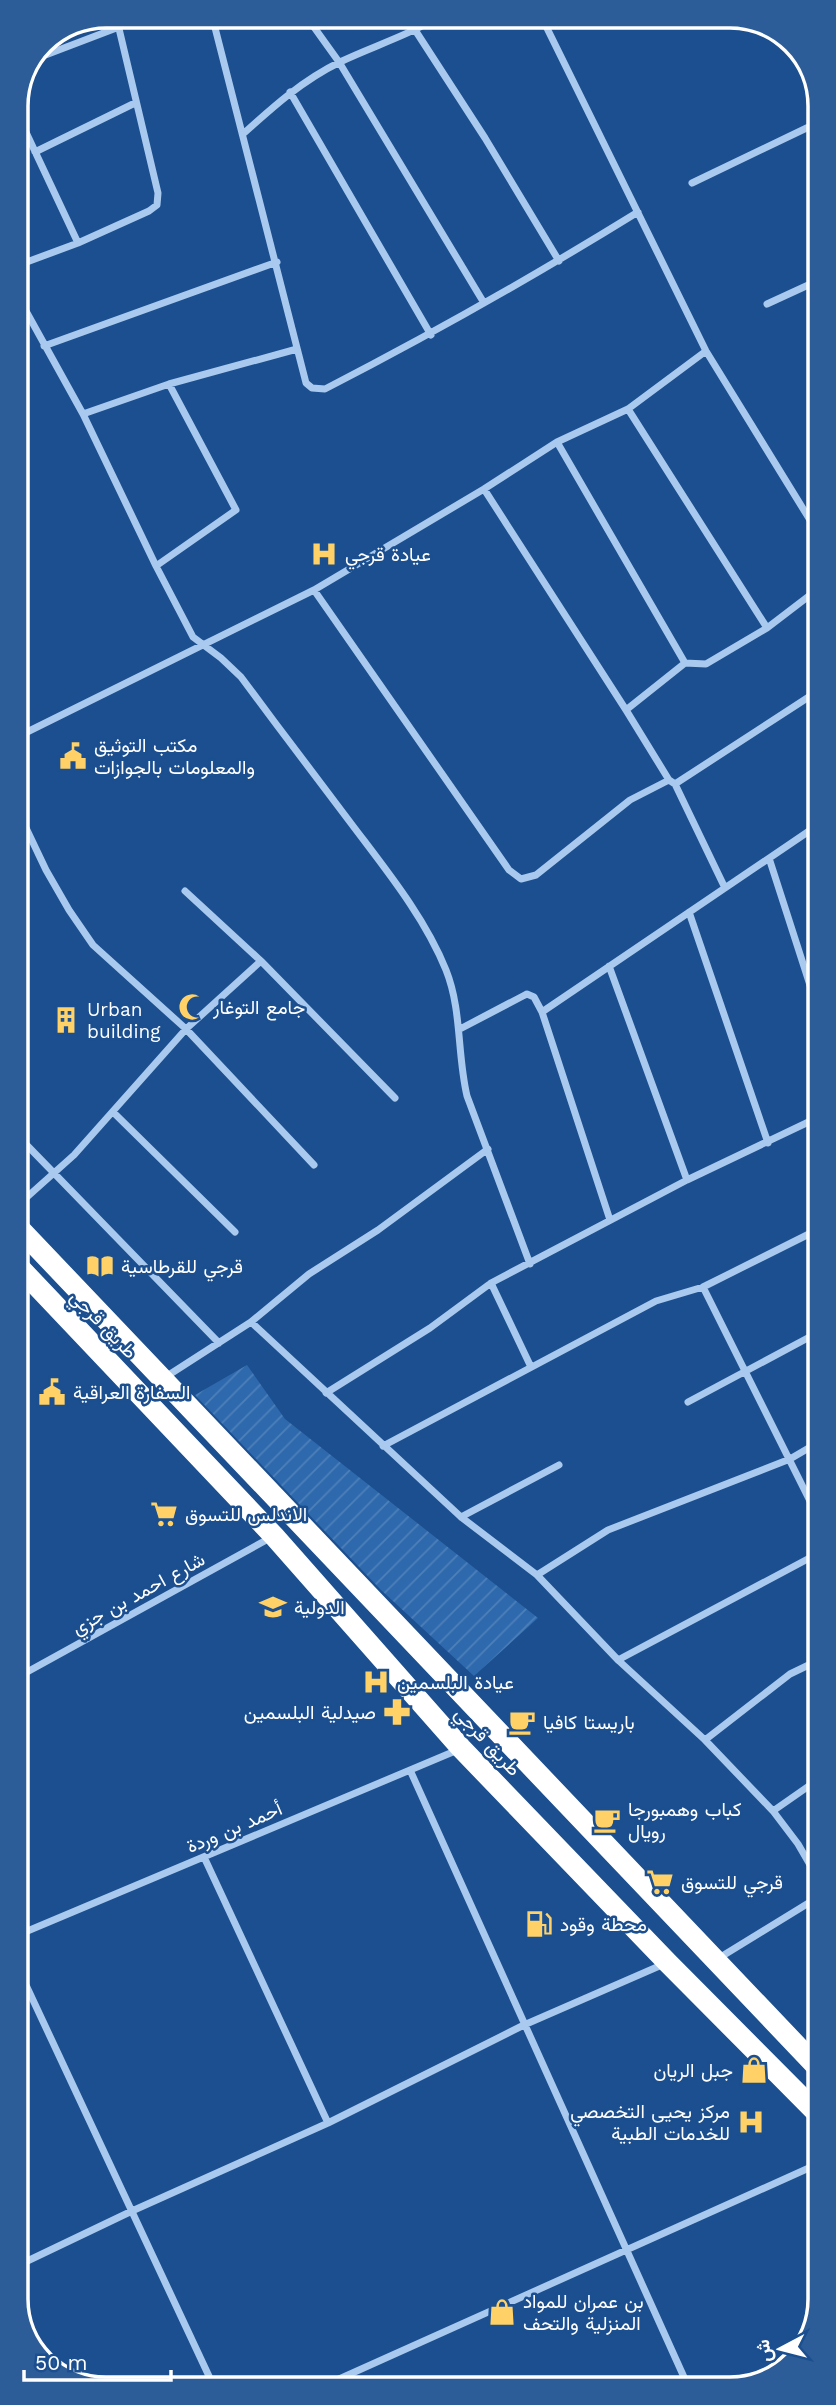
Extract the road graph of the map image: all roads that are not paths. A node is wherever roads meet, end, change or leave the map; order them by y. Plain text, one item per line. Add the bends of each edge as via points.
1 (116, 28) edge
2 (119, 28) edge
3 (215, 28) edge
4 (315, 28) edge
5 (413, 28) edge
6 (420, 28) edge
7 (547, 28) edge
8 (415, 31) junction
9 (48, 55) edge
10 (339, 62) junction
11 (290, 92) junction
12 (135, 103) junction
13 (808, 127) edge
14 (243, 134) junction
15 (28, 137) edge
16 (35, 152) junction
17 (692, 183) dead end
18 (638, 212) junction
19 (78, 243) junction
20 (559, 261) junction
21 (28, 262) edge
22 (276, 262) junction
23 (808, 285) edge
24 (484, 303) junction
25 (767, 304) dead end
26 (28, 316) edge
27 (431, 335) junction
28 (44, 346) junction
29 (297, 349) junction
30 (706, 351) junction
31 (169, 384) junction
32 (628, 409) junction
33 (83, 414) junction
34 (557, 442) junction
35 (484, 489) junction
36 (808, 517) edge
37 (156, 566) junction
38 (314, 590) junction
39 (808, 597) edge
40 (767, 628) junction
41 (202, 646) junction
42 (685, 663) junction
43 (808, 697) edge
44 (626, 710) junction
45 (28, 732) edge
46 (672, 782) junction
47 (28, 832) edge
48 (808, 832) edge
49 (769, 858) junction
50 (725, 888) junction
51 (185, 891) dead end
52 (689, 912) junction
53 (261, 961) junction
54 (609, 966) junction
55 (808, 979) edge
56 (542, 1012) junction
57 (186, 1029) junction
58 (460, 1029) junction
59 (395, 1098) dead end
60 (113, 1112) junction
61 (808, 1122) edge
62 (768, 1143) junction
63 (28, 1146) edge
64 (488, 1149) junction
65 (314, 1165) dead end
66 (54, 1173) junction
67 (687, 1180) junction
68 (28, 1197) edge
69 (610, 1220) junction
70 (235, 1232) dead end
71 (808, 1234) edge
72 (28, 1237) edge
73 (530, 1264) junction
74 (28, 1281) edge
75 (491, 1283) junction
76 (703, 1287) junction
77 (251, 1322) junction
78 (808, 1338) edge
79 (219, 1343) junction
80 (531, 1367) junction
81 (744, 1370) junction
82 (163, 1379) junction
83 (327, 1393) junction
84 (688, 1402) dead end
85 (383, 1446) junction
86 (808, 1448) edge
87 (790, 1459) junction
88 (559, 1465) dead end
89 (808, 1496) edge
90 (461, 1517) junction
91 (274, 1536) junction
92 (808, 1559) edge
93 (537, 1575) junction
94 (618, 1660) junction
95 (808, 1665) edge
96 (28, 1671) edge
97 (705, 1740) junction
98 (461, 1748) junction
99 (410, 1770) junction
100 (808, 1787) edge
101 (773, 1811) junction
102 (204, 1857) junction
103 (808, 1861) edge
104 (808, 1903) edge
105 (28, 1931) edge
106 (715, 1960) junction
107 (668, 1963) junction
108 (28, 1989) edge
109 (524, 2025) junction
110 (808, 2057) edge
111 (808, 2104) edge
112 (328, 2123) junction
113 (808, 2168) edge
114 (132, 2211) junction
115 (626, 2251) junction
116 (28, 2261) edge
117 (209, 2377) edge
118 (344, 2377) edge
119 (684, 2377) edge

1 - 9 street
2 - 12 street
3 - 14 street
4 - 10 street
5 - 8 street
6 - 8 street
7 - 18 street
8 - 10 street
8 - 20 street
10 - 11 street
10 - 24 street
11 - 14 street
11 - 27 street
12 - 16 street
12 - 19 street via 158,193 157,205
13 - 17 street
14 - 22 street
15 - 16 street
16 - 19 street
18 - 20 street
18 - 30 street
19 - 21 street
20 - 24 street
22 - 28 street
22 - 29 street
23 - 25 street
24 - 27 street
26 - 28 street
27 - 29 street via 325,389 306,383
28 - 33 street
29 - 31 street
30 - 32 street
30 - 36 street
31 - 33 street
31 - 37 street via 236,510
32 - 34 street
32 - 40 street
33 - 37 street
34 - 35 street
34 - 42 street
35 - 38 street
35 - 44 street
37 - 41 street
38 - 41 street
38 - 46 street via 509,870 521,879 536,875 630,800
39 - 40 street
40 - 42 street via 706,664
41 - 45 street
41 - 58 street via 241,677 403,892 445,969
42 - 44 street
43 - 46 street
44 - 46 street
46 - 50 street
47 - 57 street via 69,911 93,945
48 - 49 street
49 - 50 street
49 - 55 street
50 - 52 street
51 - 53 street
52 - 54 street
52 - 62 street
53 - 57 street
53 - 59 street
54 - 56 street
54 - 67 street
56 - 58 street via 534,996 527,994
56 - 69 street
57 - 60 street
57 - 65 street
58 - 64 street via 467,1096
60 - 66 street
60 - 70 street
61 - 62 street
62 - 67 street
63 - 66 street
64 - 73 street
64 - 77 street via 309,1274
66 - 68 street
66 - 79 street
67 - 69 street
69 - 73 street
71 - 76 street
72 - 82 highway, طريق قرجي
73 - 75 street
74 - 91 highway, طريق قرجي
75 - 80 street
75 - 83 street
76 - 80 street via 656,1301
76 - 81 street
77 - 79 street
77 - 83 street
78 - 81 street
79 - 82 street
80 - 85 street
81 - 84 street
81 - 87 street
82 - 106 highway, طريق قرجي
83 - 85 street
85 - 90 street
86 - 87 street
87 - 89 street
87 - 93 street via 608,1530
88 - 90 street
90 - 93 street
91 - 96 street, شارع احمد بن جزي
91 - 98 highway, طريق قرجي
92 - 94 street
93 - 94 street
94 - 97 street
95 - 97 street via 790,1674
97 - 101 street
98 - 99 street, أحمد بن وردة
98 - 107 highway, طريق قرجي
99 - 102 street, أحمد بن وردة
99 - 109 street
100 - 101 street
101 - 103 street
102 - 105 street, أحمد بن وردة
102 - 112 street
104 - 106 street
106 - 110 highway, طريق قرجي
107 - 109 street
107 - 111 highway, طريق قرجي
108 - 114 street
109 - 112 street
109 - 115 street
112 - 114 street
113 - 115 street
114 - 116 street
114 - 117 street
115 - 118 street
115 - 119 street

